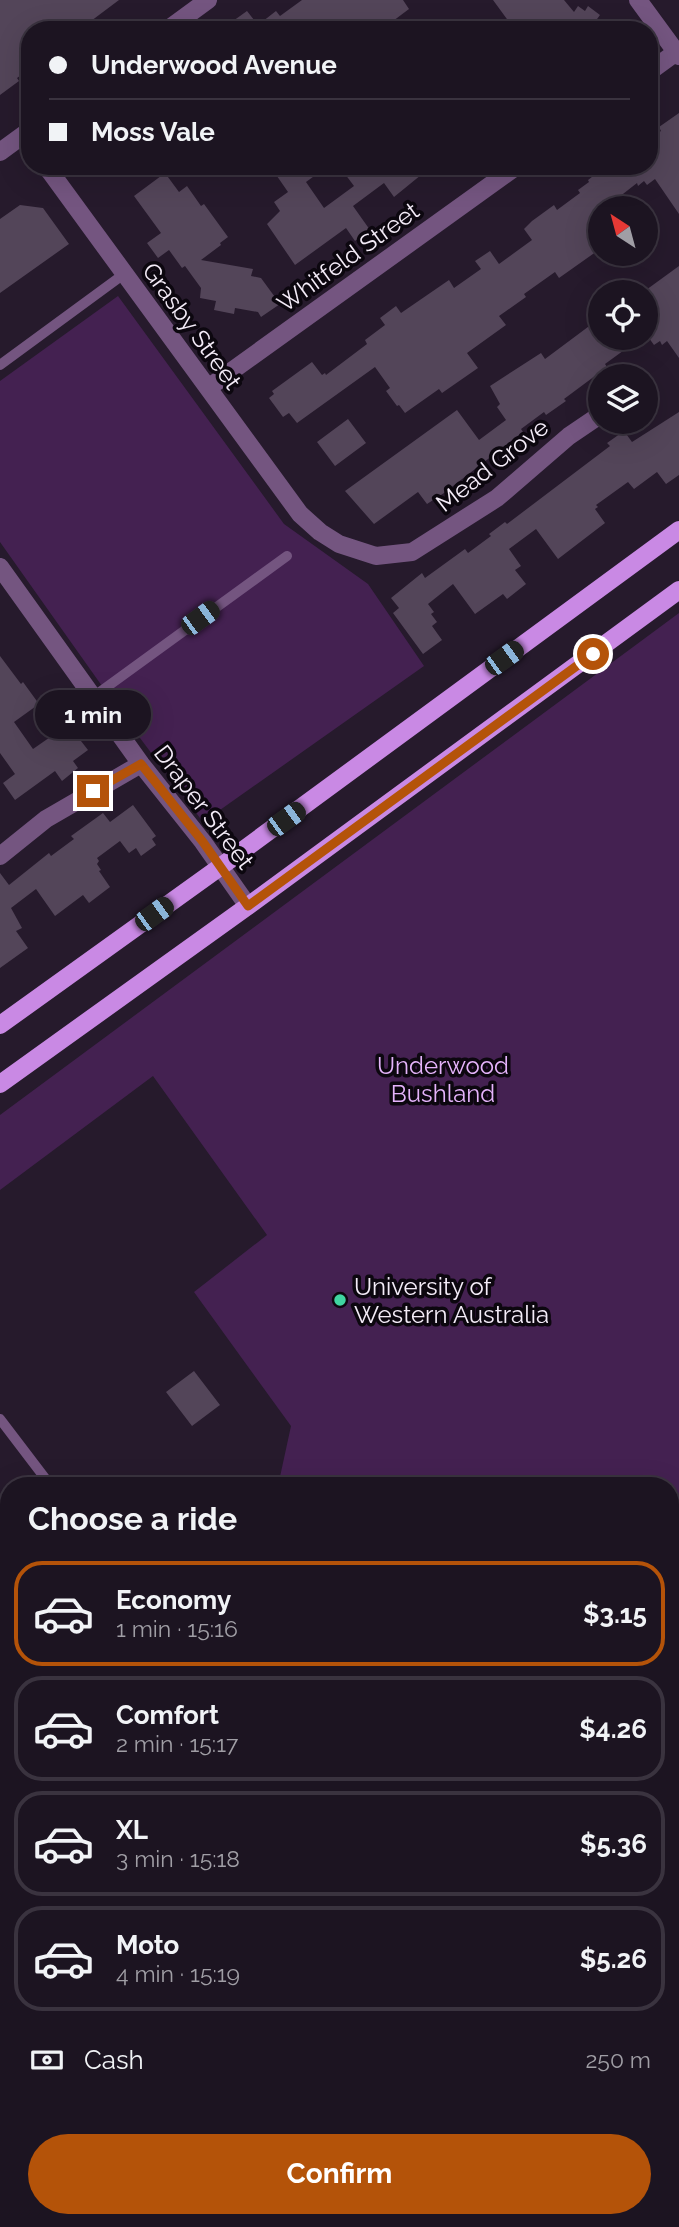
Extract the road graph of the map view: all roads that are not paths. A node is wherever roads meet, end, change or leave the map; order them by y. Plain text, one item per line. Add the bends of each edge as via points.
1 (208, 0) edge
2 (638, 0) edge
3 (179, 21) edge
4 (654, 21) edge
5 (658, 26) edge
6 (678, 53) edge
7 (658, 66) edge
8 (21, 140) edge
9 (0, 152) edge
10 (52, 175) edge
11 (504, 175) edge
12 (124, 274) junction
13 (0, 365) edge
14 (208, 387) junction
15 (588, 423) edge
16 (300, 514) joint
17 (679, 530) edge
18 (286, 556) dead end
19 (0, 567) edge
20 (679, 590) edge
21 (93, 697) junction
22 (141, 764) junction
23 (0, 856) edge
24 (220, 867) junction
25 (248, 906) junction
26 (0, 1025) edge
27 (0, 1084) edge
28 (0, 1419) edge
29 (44, 1477) edge

1 - 3 street
2 - 4 street
5 - 6 street
6 - 7 street
8 - 9 street
10 - 12 street, Grasby Street
11 - 14 street, Whitfeld Street
12 - 13 lane
12 - 14 street, Grasby Street
14 - 16 street, Grasby Street
15 - 16 street, Mead Grove via 497,498 412,552 376,556 339,544
17 - 24 main road
18 - 21 lane
19 - 21 street, Draper Street
20 - 25 main road
21 - 22 street, Draper Street
22 - 23 street via 46,818
22 - 24 street, Draper Street
24 - 25 street, Draper Street
24 - 26 main road
25 - 27 main road
28 - 29 lane

